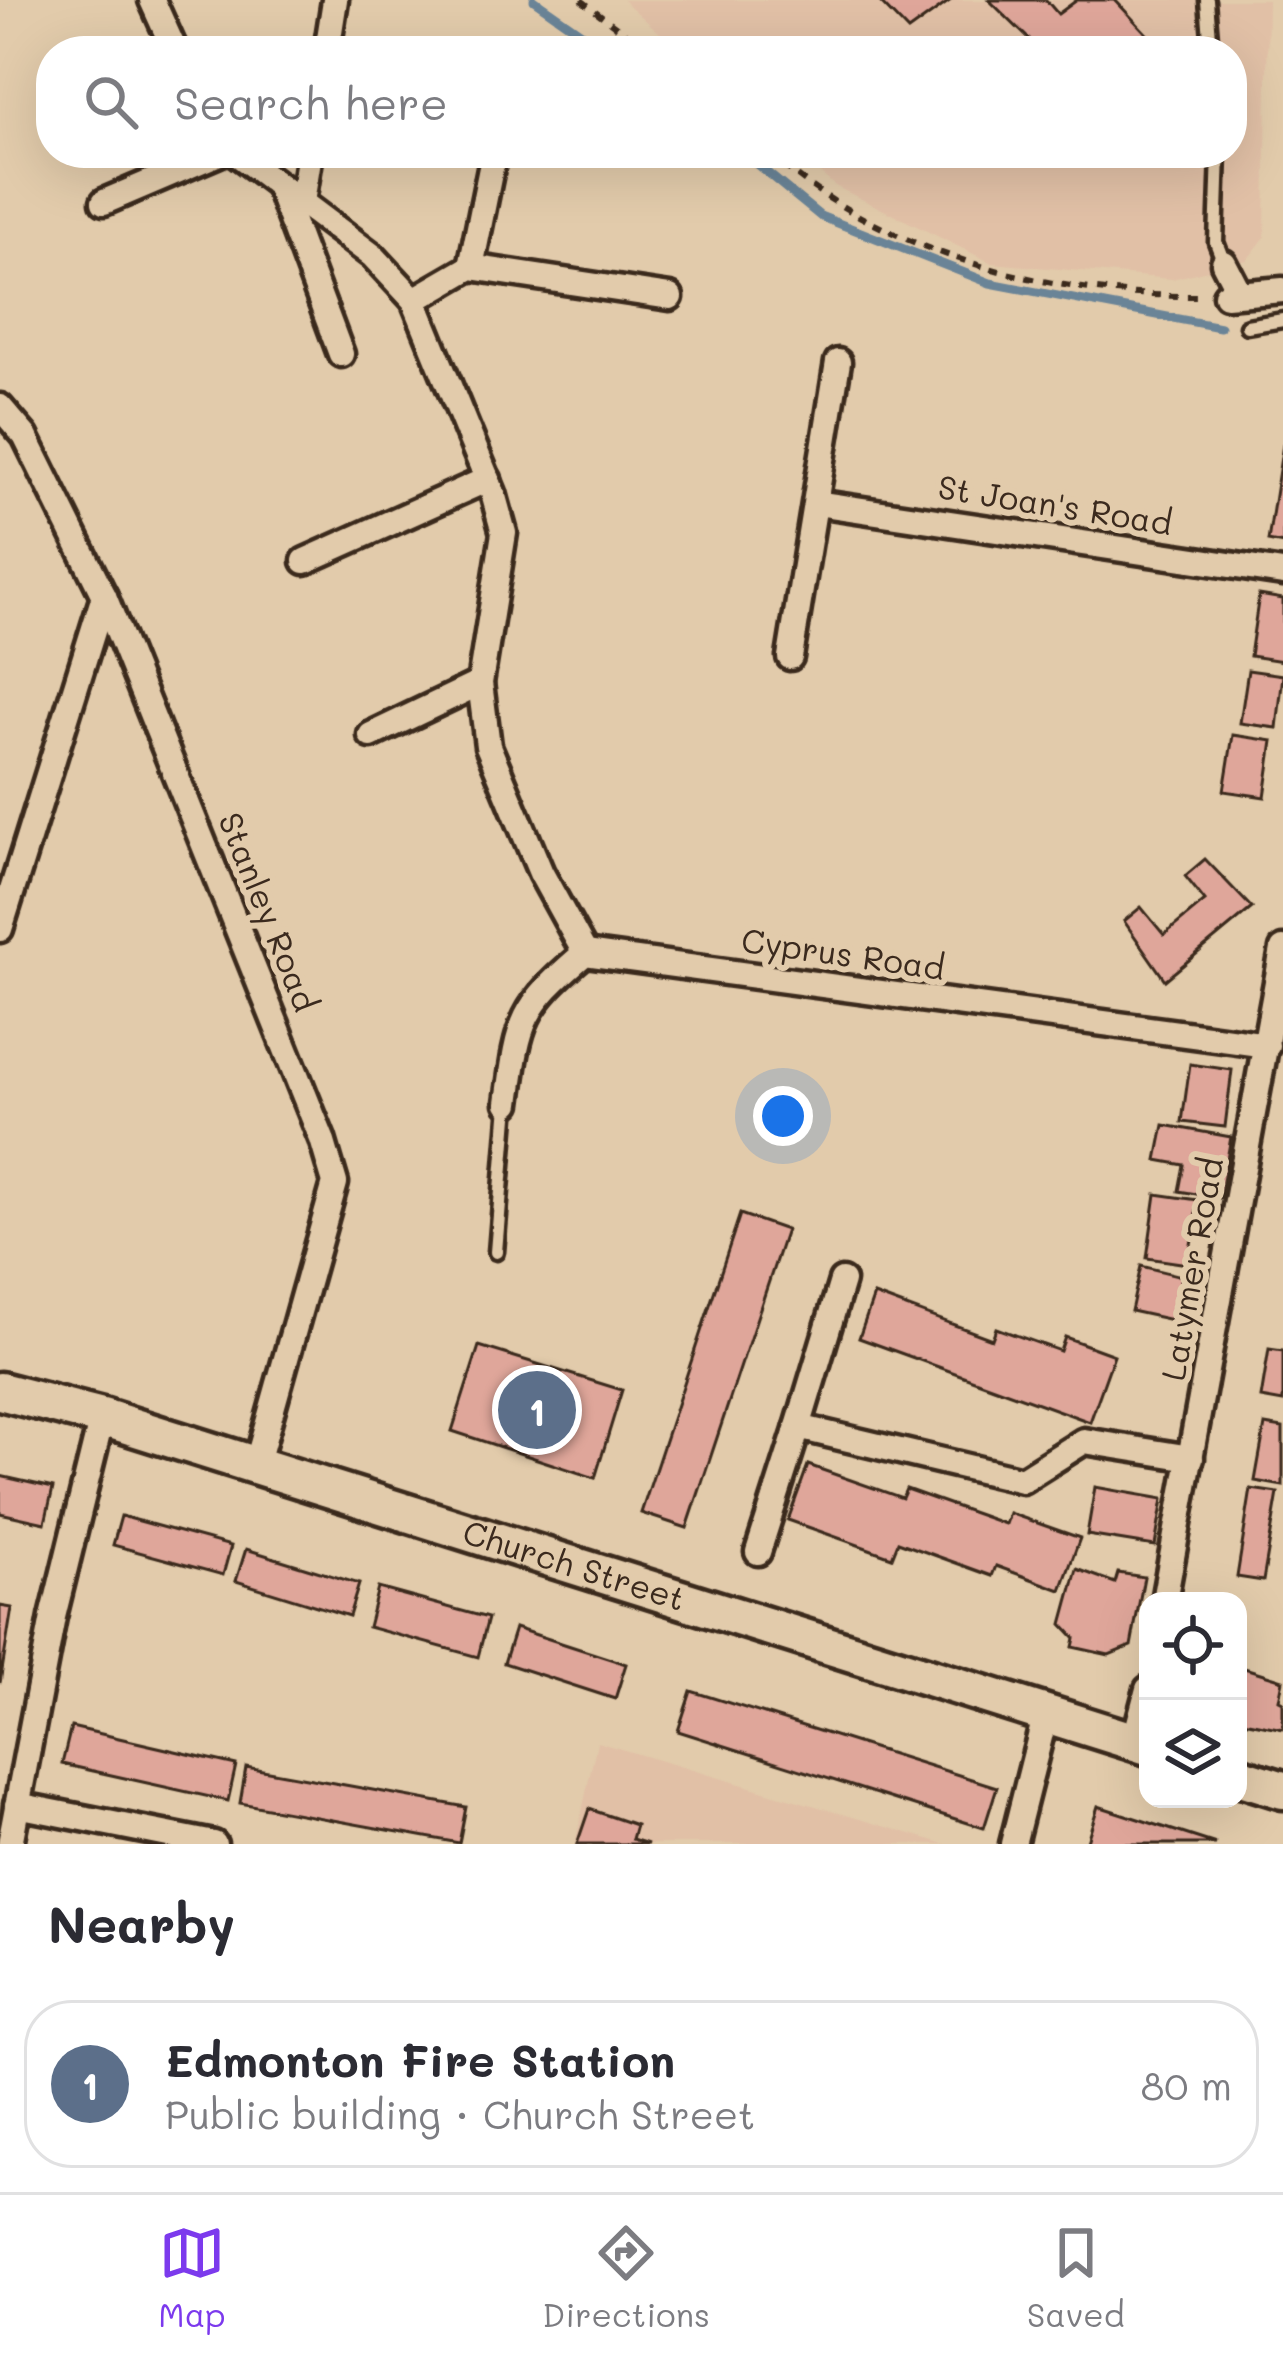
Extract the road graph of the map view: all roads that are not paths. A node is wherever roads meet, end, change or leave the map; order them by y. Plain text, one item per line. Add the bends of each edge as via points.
1 (152, 0) edge
2 (335, 0) edge
3 (1207, 0) edge
4 (168, 36) edge
5 (329, 36) edge
6 (1210, 36) edge
7 (184, 168) edge
8 (256, 168) edge
9 (308, 168) edge
10 (491, 168) edge
11 (1218, 168) edge
12 (278, 185) junction
13 (104, 202) dead end
14 (302, 202) junction
15 (1224, 263) joint
16 (471, 267) junction
17 (1283, 290) edge
18 (670, 297) dead end
19 (414, 300) junction
20 (1283, 320) edge
21 (1246, 326) dead end
22 (340, 354) dead end
23 (838, 362) dead end
24 (0, 407) edge
25 (488, 479) junction
26 (816, 503) junction
27 (305, 561) dead end
28 (1283, 573) edge
29 (104, 596) junction
30 (790, 657) dead end
31 (480, 683) junction
32 (371, 735) dead end
33 (0, 929) edge
34 (1283, 949) edge
35 (585, 952) junction
36 (1267, 1045) junction
37 (508, 1102) joint
38 (496, 1252) dead end
39 (842, 1281) dead end
40 (0, 1391) edge
41 (102, 1417) junction
42 (798, 1427) junction
43 (1191, 1458) junction
44 (256, 1466) junction
45 (758, 1552) dead end
46 (1166, 1592) edge
47 (1046, 1713) junction
48 (1139, 1743) edge
49 (1247, 1778) edge
50 (1283, 1790) edge
51 (17, 1805) junction
52 (10, 1844) edge
53 (214, 1844) edge
54 (1013, 1844) edge

1 - 4 street
2 - 5 street
3 - 6 lane
7 - 13 street
8 - 12 street
9 - 14 street
10 - 16 street
11 - 15 lane via 1216,242
12 - 14 street
12 - 22 street
14 - 19 street via 373,256
15 - 17 street via 1233,293
16 - 18 street
16 - 19 street
19 - 25 street
20 - 21 lane
23 - 26 street
24 - 29 street, Stanley Road via 25,436
25 - 27 street
25 - 31 street via 504,533
26 - 28 street, St Joan's Road
26 - 30 street
29 - 33 street
29 - 44 street, Stanley Road via 335,1183
31 - 32 street
31 - 35 street via 488,746 541,873
34 - 36 street, Latymer Road
35 - 36 street, Cyprus Road
35 - 37 street via 530,1005
36 - 43 street, Latymer Road
37 - 38 lane
39 - 42 street
40 - 41 main road, Church Street
41 - 44 main road, Church Street
41 - 51 street
42 - 43 street via 1022,1480 1084,1441
42 - 45 street
43 - 46 street, Latymer Road
44 - 47 main road, Church Street
47 - 48 main road, Church Street
47 - 54 street
49 - 50 main road
51 - 52 street
51 - 53 street

